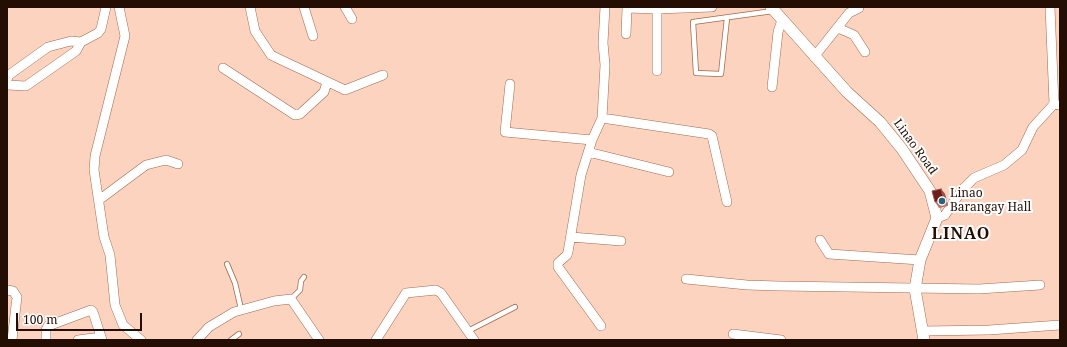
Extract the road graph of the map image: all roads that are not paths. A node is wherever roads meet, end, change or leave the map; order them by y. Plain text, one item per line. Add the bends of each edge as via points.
1 (106, 7) edge
2 (119, 7) edge
3 (250, 7) edge
4 (304, 7) edge
5 (345, 7) edge
6 (605, 7) edge
7 (712, 7) edge
8 (1050, 7) edge
9 (775, 8) edge
10 (859, 8) dead end
11 (657, 9) junction
12 (848, 10) edge
13 (727, 18) junction
14 (352, 19) dead end
15 (782, 20) junction
16 (838, 28) junction
17 (626, 34) dead end
18 (313, 36) dead end
19 (81, 42) junction
20 (865, 52) dead end
21 (814, 57) junction
22 (223, 68) dead end
23 (657, 72) dead end
24 (383, 75) dead end
25 (7, 79) edge
26 (327, 82) junction
27 (510, 84) dead end
28 (7, 85) edge
29 (772, 87) dead end
30 (1057, 104) edge
31 (602, 118) junction
32 (592, 140) junction
33 (588, 152) junction
34 (178, 164) dead end
35 (669, 172) dead end
36 (99, 200) junction
37 (727, 202) dead end
38 (937, 218) junction
39 (570, 237) junction
40 (820, 240) dead end
41 (621, 241) dead end
42 (920, 260) junction
43 (227, 264) dead end
44 (304, 277) dead end
45 (686, 278) dead end
46 (1040, 285) dead end
47 (915, 289) junction
48 (7, 290) edge
49 (291, 300) junction
50 (515, 307) dead end
51 (241, 310) junction
52 (1060, 325) edge
53 (601, 326) dead end
54 (468, 332) junction
55 (239, 334) dead end
56 (734, 334) dead end
57 (924, 335) edge
58 (101, 338) edge
59 (12, 340) edge
60 (46, 340) edge
61 (78, 340) edge
62 (141, 340) edge
63 (197, 340) edge
64 (231, 340) edge
65 (319, 340) edge
66 (376, 340) edge
67 (474, 340) edge
68 (781, 340) edge

1 - 19 street via 101,29
2 - 36 street via 124,40 94,156
3 - 26 street via 256,31 271,55
4 - 18 street
5 - 14 street
6 - 31 street
7 - 11 street
8 - 30 street
9 - 13 lane
9 - 15 street, Linao Road
10 - 12 street
11 - 17 street via 627,8
11 - 23 street
12 - 16 street
13 - 13 lane via 693,22 696,73 721,74
15 - 21 street, Linao Road
15 - 29 street via 778,32
16 - 20 street via 854,35
16 - 21 street
19 - 25 street via 71,41 48,47
19 - 28 street via 76,51 26,86
21 - 38 street, Linao Road via 880,122 902,149 930,191
22 - 26 street via 295,115 300,114 324,92
24 - 26 street via 347,90
27 - 32 street via 505,132
30 - 38 street via 1033,127 1022,150 1004,165 974,178 944,215
31 - 32 street
31 - 37 street via 712,136
32 - 33 street
33 - 35 street
33 - 39 street via 580,175
34 - 36 street via 166,160 146,165
36 - 62 street via 104,237 110,255 115,305 123,325
38 - 42 street
39 - 41 street
39 - 53 street via 567,255 558,262 558,267
40 - 42 street via 829,254
42 - 47 street
43 - 51 lane via 235,283
44 - 49 lane via 300,290
45 - 47 street via 753,286
46 - 47 street via 979,289
47 - 57 street
48 - 59 street via 13,290 17,297
49 - 51 street via 274,301
49 - 65 street
50 - 54 lane
51 - 63 street via 209,327
52 - 57 street
54 - 66 street via 440,291 406,293
54 - 67 street
55 - 64 lane
56 - 68 street
58 - 60 street via 94,312 88,310 48,326
58 - 61 street

